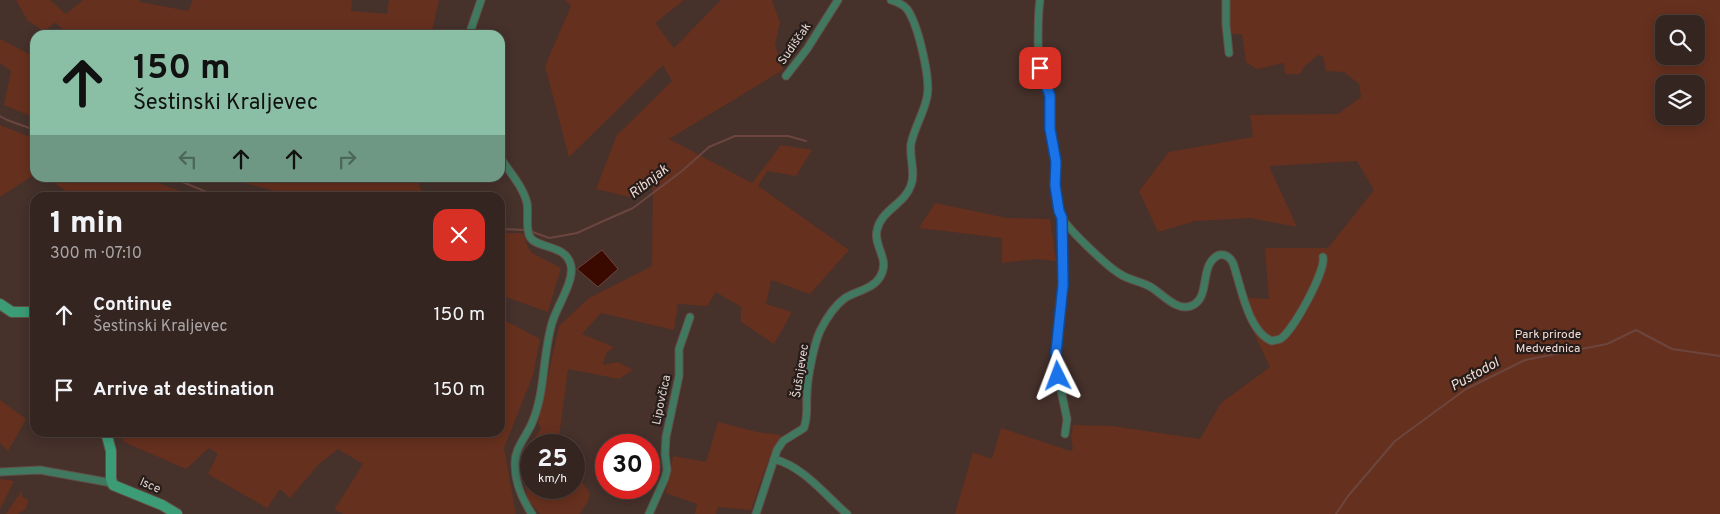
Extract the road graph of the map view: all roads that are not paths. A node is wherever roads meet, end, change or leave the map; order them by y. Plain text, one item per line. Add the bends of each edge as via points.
1 (481, 0) edge
2 (838, 0) edge
3 (891, 0) edge
4 (1040, 0) edge
5 (1226, 0) edge
6 (471, 30) edge
7 (1229, 53) dead end
8 (786, 76) dead end
9 (505, 165) edge
10 (1062, 218) junction
11 (1323, 257) dead end
12 (0, 304) edge
13 (30, 312) edge
14 (690, 317) dead end
15 (1065, 434) dead end
16 (107, 437) edge
17 (774, 459) junction
18 (0, 472) edge
19 (112, 483) junction
20 (174, 513) edge
21 (532, 514) edge
22 (648, 514) edge
23 (756, 514) edge
24 (847, 514) edge

1 - 6 street
2 - 8 street, Sudiščak
3 - 17 street, Šušnjevec via 908,11 923,55 928,82 926,105 911,144 912,181 905,196 884,216 877,228 877,242 884,264 880,278 840,302 819,333 807,393 805,424 783,441
4 - 10 street via 1039,62 1050,96 1055,185
5 - 7 street
9 - 21 street via 525,196 529,236 562,253 571,266 570,280 546,345 536,413 515,456 519,489
10 - 11 street via 1118,273 1149,286 1180,306 1190,307 1198,301 1212,260 1218,255 1231,258 1253,322 1260,333 1272,341 1284,336 1298,315 1317,282 1324,265
10 - 15 street via 1062,298 1056,366 1067,419
12 - 13 street via 12,312
14 - 22 street, Lipovčica via 679,349 679,376 666,437 667,470
16 - 19 street
17 - 23 street, Šušnjevec
17 - 24 street via 802,473
18 - 19 street via 40,470
19 - 20 street, Isce

